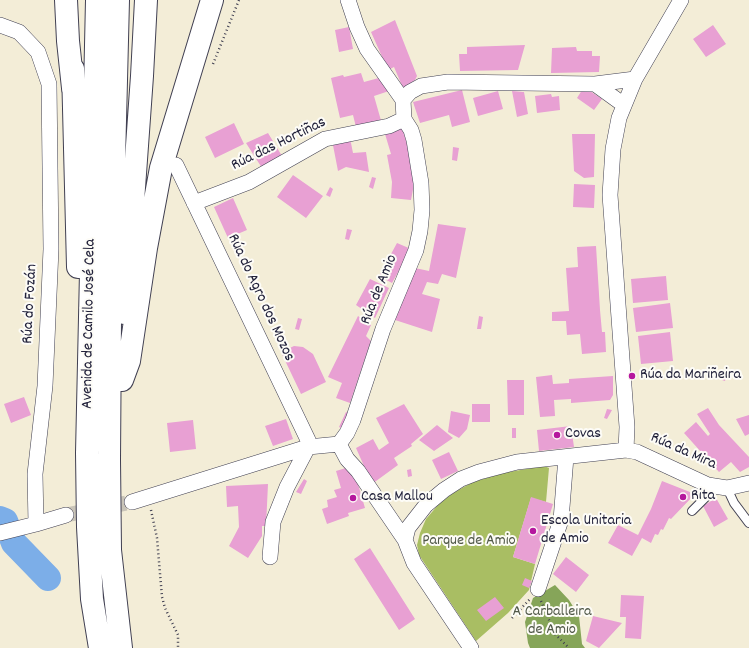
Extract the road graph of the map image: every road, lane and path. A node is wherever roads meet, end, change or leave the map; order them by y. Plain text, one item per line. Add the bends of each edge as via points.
1 (66, 0) edge
2 (76, 0) edge
3 (97, 0) edge
4 (118, 0) edge
5 (146, 0) edge
6 (212, 0) edge
7 (348, 0) edge
8 (680, 0) edge
9 (0, 25) edge
10 (635, 79) junction
11 (595, 84) junction
12 (73, 88) junction
13 (403, 100) junction
14 (624, 105) junction
15 (404, 119) junction
16 (176, 165) dead end
17 (194, 203) junction
18 (90, 306) junction
19 (122, 380) junction
20 (339, 444) junction
21 (308, 447) junction
22 (626, 450) junction
23 (566, 457) junction
24 (109, 460) junction
25 (749, 482) edge
26 (720, 487) junction
27 (138, 500) joint
28 (692, 511) dead end
29 (66, 515) tunnel mouth
30 (749, 523) edge
31 (29, 526) junction
32 (0, 533) edge
33 (405, 540) junction
34 (270, 557) dead end
35 (534, 595) junction
36 (512, 618) dead end
37 (100, 648) edge
38 (121, 648) edge
39 (178, 648) edge
40 (471, 648) edge
41 (569, 648) edge

1 - 12 highway
2 - 12 highway
3 - 18 highway, Avenida de Camilo José Cela
4 - 24 highway, Avenida de Camilo José Cela
5 - 19 highway
6 - 19 highway via 161,168 129,361
7 - 13 street via 367,49
8 - 10 street
9 - 31 street, Rúa do Fozán via 19,32 38,52 49,84 51,250 45,386
10 - 11 street
10 - 14 street
11 - 13 street via 448,82 421,86 410,92
11 - 14 street
12 - 18 highway via 78,277
13 - 15 street, Rúa de Amio
14 - 22 street via 613,149 610,195 627,427
15 - 17 street, Rúa das Hortiñas via 389,126 325,139 249,182
15 - 20 street, Rúa de Amio via 414,140 421,183 420,231 416,250 383,329 353,420
16 - 17 street, Rúa do Agro dos Mozos
17 - 21 street, Rúa do Agro dos Mozos via 308,440
18 - 37 highway, Avenida de Camilo José Cela via 88,527 92,599
19 - 24 highway via 121,445
20 - 21 street
20 - 33 street
21 - 27 street
21 - 34 street via 287,487 273,522
22 - 23 street
22 - 26 street, Rúa da Mira via 636,452 708,485
23 - 33 street via 498,466 461,479 426,505 408,528
23 - 35 street via 561,520
24 - 38 highway, Avenida de Camilo José Cela via 110,550
25 - 26 street, Rúa da Mira
26 - 28 lane
26 - 30 lane
27 - 39 path via 152,512 158,538 162,597 178,635
29 - 31 street
31 - 32 street
33 - 40 street via 414,563
35 - 36 path
35 - 41 path via 540,600 555,634

